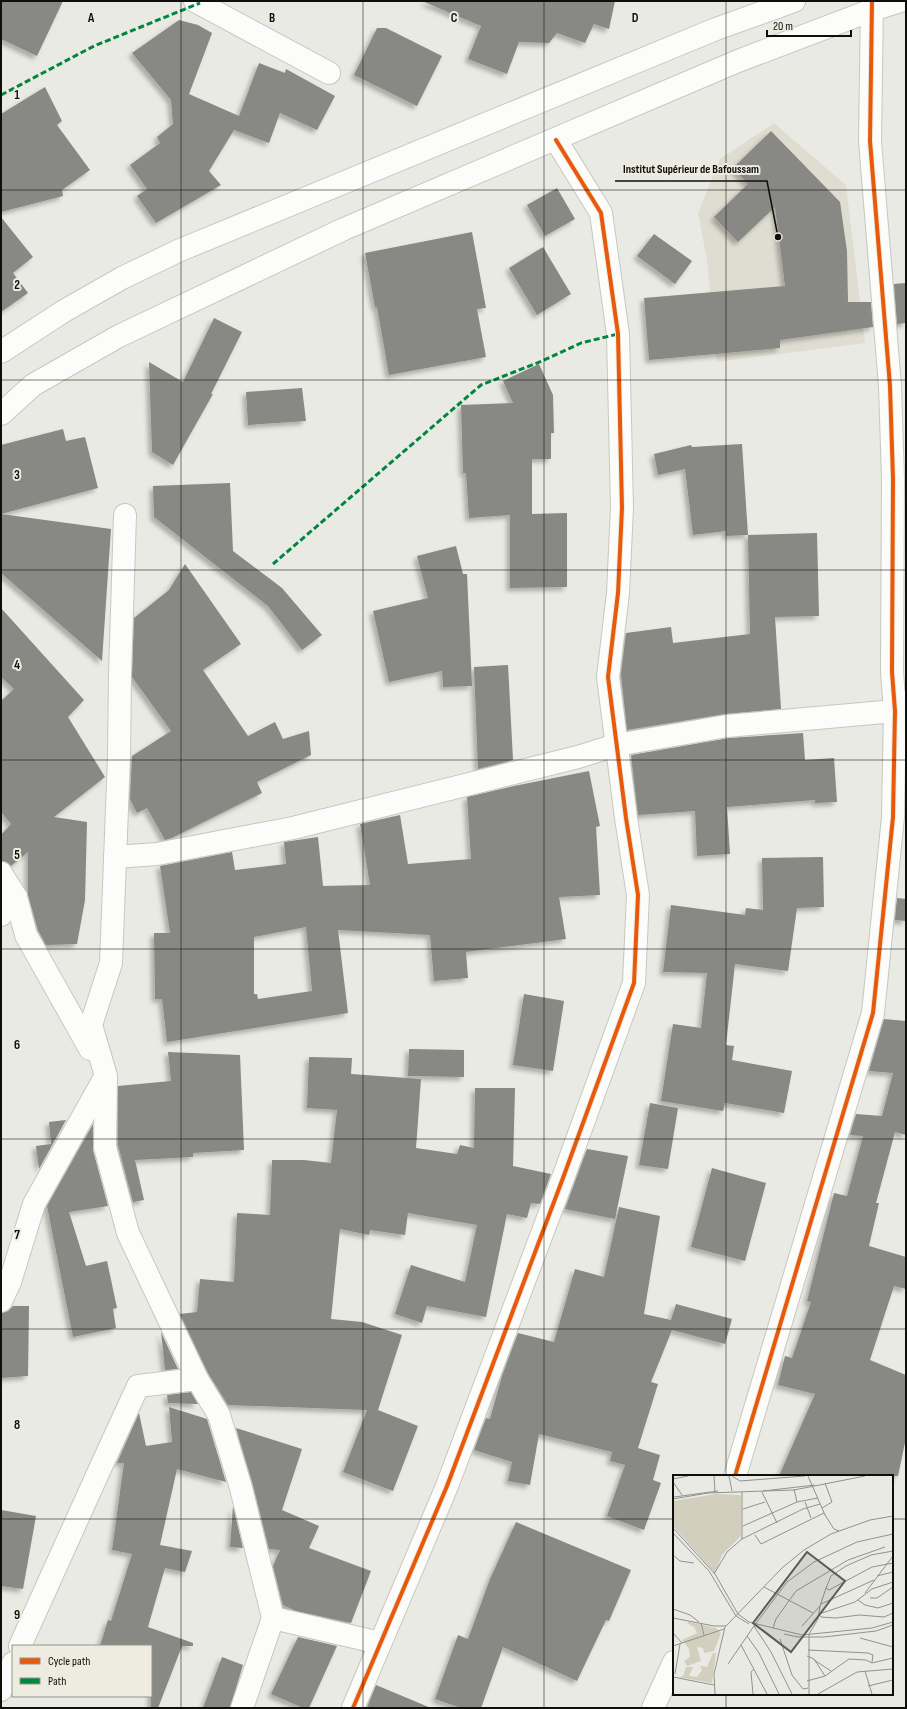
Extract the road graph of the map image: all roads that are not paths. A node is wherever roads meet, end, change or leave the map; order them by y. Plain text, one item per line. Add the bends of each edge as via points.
1 (196, 1) edge
2 (794, 1) edge
3 (900, 1) edge
4 (872, 5) edge
5 (329, 73) dead end
6 (556, 140) junction
7 (1, 352) edge
8 (1, 414) edge
9 (125, 515) dead end
10 (900, 706) edge
11 (616, 745) junction
12 (115, 856) junction
13 (1, 873) edge
14 (8, 894) edge
15 (1, 915) edge
16 (106, 1076) junction
17 (1, 1301) edge
18 (197, 1379) junction
19 (735, 1475) edge
20 (273, 1618) junction
21 (380, 1643) junction
22 (20, 1645) edge
23 (673, 1664) edge
24 (12, 1665) edge
25 (1, 1690) edge
26 (242, 1708) edge
27 (353, 1708) edge
28 (653, 1708) edge

1 - 5 street
2 - 7 street via 716,29 178,251 122,278 64,311
3 - 4 street
4 - 6 street
4 - 10 street via 870,141 890,386 893,479 892,672
6 - 8 street via 344,229 119,336 33,385
6 - 11 street via 601,212 618,334 622,508 618,593 608,676
9 - 12 street
10 - 11 street via 727,726
10 - 19 street via 893,817 873,1013
11 - 12 street via 578,757 293,828 157,854
11 - 21 street via 638,895 634,982 447,1486
12 - 16 street via 110,963 91,1025
13 - 14 street
14 - 15 street
14 - 16 street via 26,935
16 - 17 street via 34,1204 10,1282
16 - 18 street via 105,1147 128,1233
18 - 20 street via 219,1415 241,1488
18 - 22 street via 138,1386
20 - 21 street
20 - 26 street
21 - 27 street
23 - 28 street
24 - 25 street

